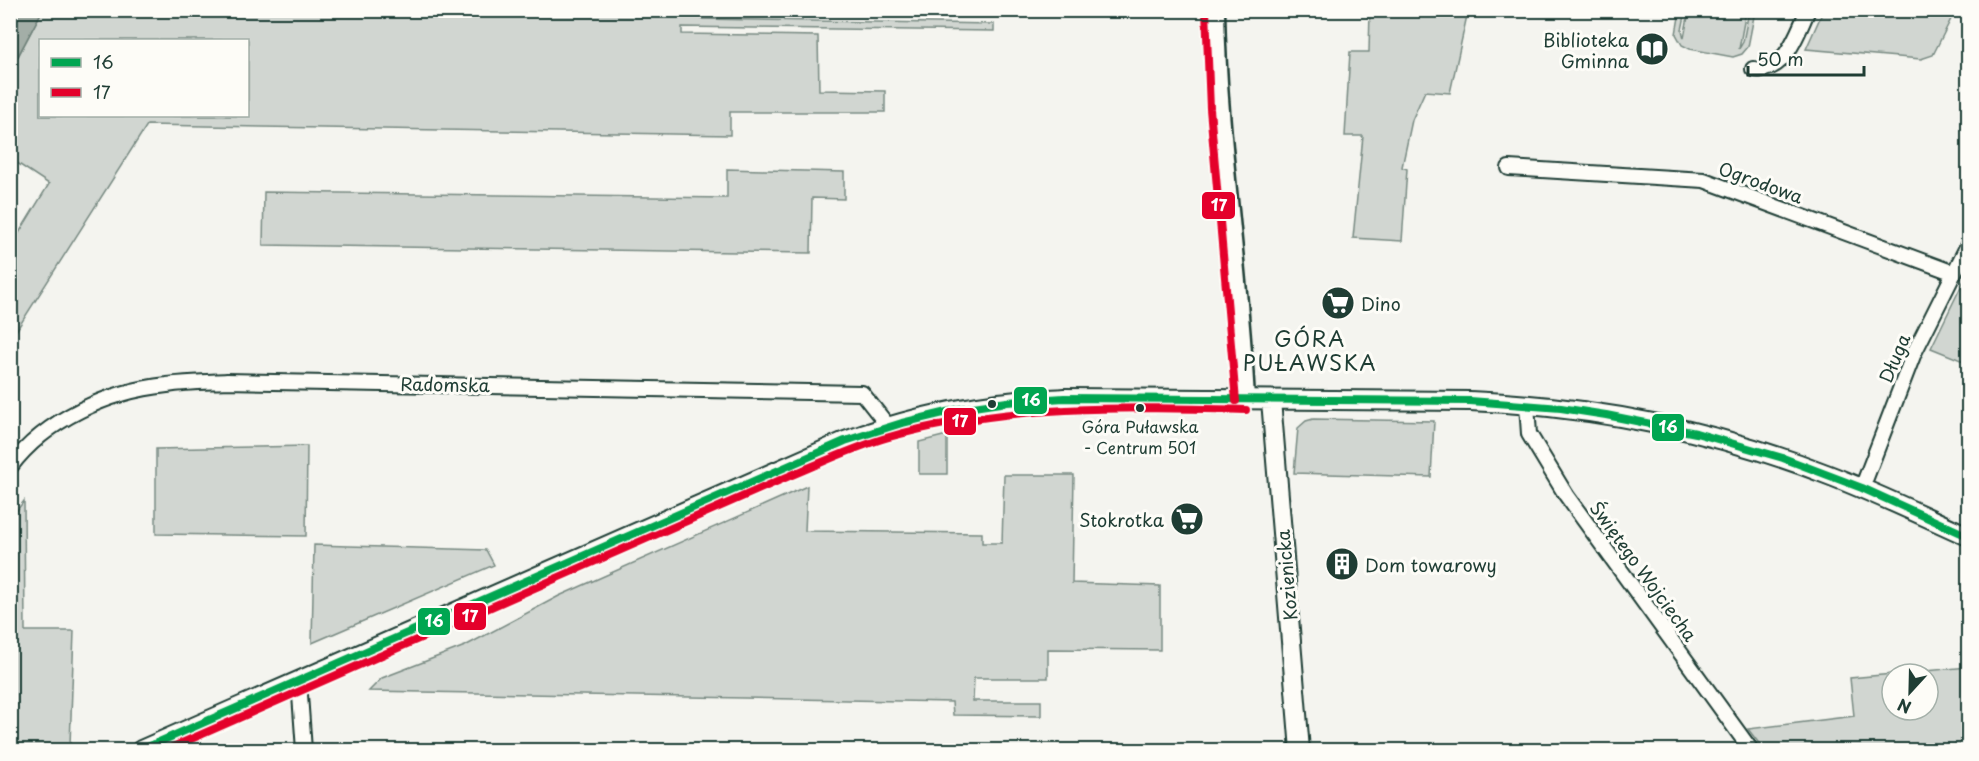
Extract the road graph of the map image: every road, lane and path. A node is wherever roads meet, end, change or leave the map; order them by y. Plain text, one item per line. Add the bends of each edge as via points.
1 (1216, 10) edge
2 (1808, 10) edge
3 (1753, 69) dead end
4 (1509, 168) dead end
5 (1968, 245) edge
6 (1954, 273) junction
7 (1246, 400) junction
8 (1271, 400) junction
9 (1527, 405) junction
10 (888, 426) junction
11 (10, 467) edge
12 (1862, 488) junction
13 (1968, 536) edge
14 (299, 681) junction
15 (141, 750) edge
16 (304, 750) edge
17 (1300, 750) edge
18 (1751, 750) edge

1 - 7 street
2 - 3 street via 1783,57 1775,65
4 - 6 street, Ogrodowa via 1704,180
5 - 6 street, Długa
6 - 12 street, Długa via 1914,353
7 - 8 main road
7 - 10 main road via 1064,398 943,412
8 - 9 main road
8 - 17 main road, Kozienicka
9 - 12 main road via 1618,417 1716,438
9 - 18 street, Świętego Wojciecha via 1529,434 1566,495
10 - 11 street, Radomska via 862,393 227,381 165,385 112,397 55,424
10 - 14 main road via 783,467
12 - 13 main road
14 - 15 main road
14 - 16 street

